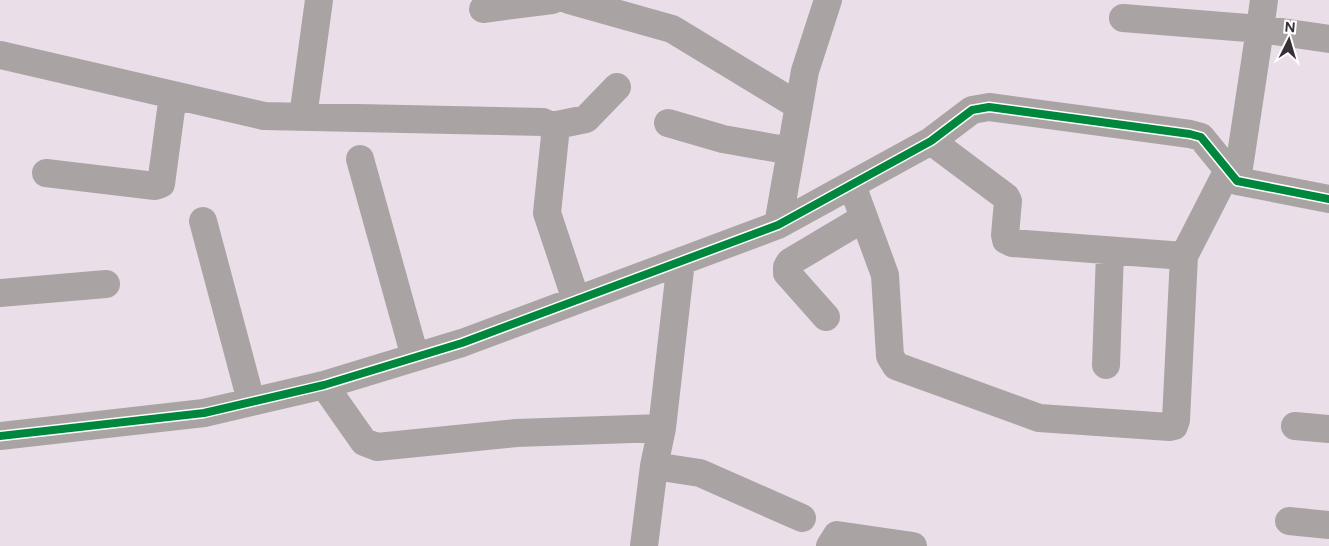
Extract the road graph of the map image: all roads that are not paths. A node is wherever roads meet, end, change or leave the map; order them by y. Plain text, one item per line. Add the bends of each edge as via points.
1 (552, 0) edge
2 (569, 0) edge
3 (828, 0) edge
4 (1264, 0) edge
5 (483, 9) dead end
6 (317, 12) edge
7 (1123, 18) dead end
8 (1260, 28) junction
9 (1329, 39) edge
10 (0, 55) edge
11 (617, 87) dead end
12 (173, 96) junction
13 (799, 106) junction
14 (303, 117) junction
15 (668, 123) dead end
16 (552, 126) junction
17 (931, 141) junction
18 (791, 151) junction
19 (360, 159) dead end
20 (46, 173) dead end
21 (1232, 177) junction
22 (852, 185) junction
23 (1329, 199) edge
24 (864, 218) junction
25 (203, 221) dead end
26 (778, 225) junction
27 (1110, 252) junction
28 (1184, 256) junction
29 (681, 261) junction
30 (106, 284) dead end
31 (0, 293) edge
32 (576, 300) junction
33 (826, 317) dead end
34 (415, 358) junction
35 (1106, 365) dead end
36 (324, 385) junction
37 (251, 401) junction
38 (1295, 426) dead end
39 (662, 428) junction
40 (1329, 429) edge
41 (0, 436) edge
42 (654, 466) junction
43 (802, 518) dead end
44 (1289, 521) dead end
45 (1329, 525) edge
46 (648, 545) edge
47 (830, 546) edge
48 (913, 546) edge

1 - 5 street
2 - 13 street via 672,29
3 - 13 street via 805,71
4 - 8 street
6 - 14 street
7 - 8 street
8 - 9 street
8 - 21 street
10 - 12 street
11 - 16 street via 586,118
12 - 14 street via 264,116
12 - 20 street via 161,184 155,186
13 - 18 street
14 - 16 street via 543,122
15 - 18 street via 723,139
16 - 32 street via 556,136 547,213
17 - 21 street via 972,110 989,107 1190,134 1201,138
17 - 22 street
17 - 27 street via 1006,197 1006,240 1012,244
18 - 26 street
19 - 34 street
21 - 23 street
21 - 28 street
22 - 24 street
22 - 26 street
24 - 28 street via 885,275 891,362 1051,420 1174,426
24 - 33 street via 790,262 787,267 787,273
25 - 37 street
26 - 29 street
27 - 28 street
27 - 35 street
29 - 32 street
29 - 39 street
30 - 31 street
32 - 34 street
34 - 36 street
36 - 37 street
36 - 39 street via 364,442 378,448 516,433
37 - 41 street via 204,413
38 - 40 street
39 - 42 street
42 - 43 street via 700,473
42 - 46 street
44 - 45 street
47 - 48 street via 837,535

